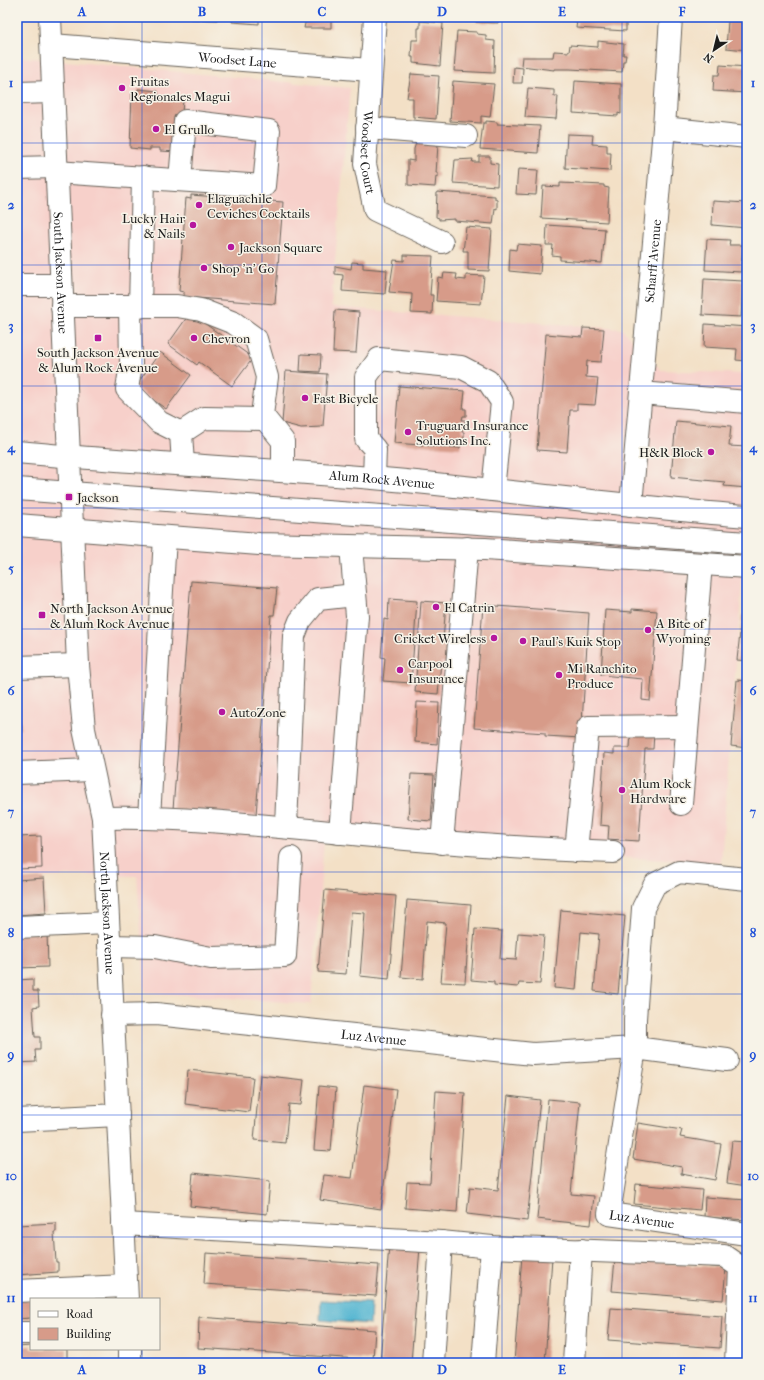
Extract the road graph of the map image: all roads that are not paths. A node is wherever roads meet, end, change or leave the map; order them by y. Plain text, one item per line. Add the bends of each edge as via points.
1 (50, 17) edge
2 (375, 17) edge
3 (671, 17) edge
4 (52, 45) junction
5 (370, 70) junction
6 (53, 92) junction
7 (17, 93) edge
8 (367, 128) junction
9 (664, 128) junction
10 (466, 136) dead end
11 (747, 137) edge
12 (17, 168) edge
13 (56, 170) junction
14 (143, 177) junction
15 (180, 180) junction
16 (442, 242) dead end
17 (17, 285) edge
18 (62, 296) junction
19 (135, 307) junction
20 (641, 393) junction
21 (747, 402) edge
22 (265, 419) junction
23 (181, 433) junction
24 (17, 452) edge
25 (69, 458) junction
26 (183, 464) junction
27 (283, 471) junction
28 (374, 478) junction
29 (17, 489) edge
30 (493, 490) junction
31 (71, 493) junction
32 (631, 506) junction
33 (747, 516) edge
34 (17, 525) edge
35 (72, 529) junction
36 (165, 537) junction
37 (747, 543) edge
38 (351, 547) junction
39 (468, 548) junction
40 (701, 564) junction
41 (747, 567) edge
42 (354, 595) junction
43 (78, 665) junction
44 (17, 667) edge
45 (687, 726) junction
46 (92, 770) junction
47 (17, 773) edge
48 (681, 804) dead end
49 (103, 818) junction
50 (149, 818) junction
51 (286, 826) junction
52 (340, 833) junction
53 (442, 843) junction
54 (576, 851) junction
55 (613, 852) dead end
56 (291, 858) dead end
57 (747, 878) edge
58 (108, 923) junction
59 (17, 927) edge
60 (109, 946) junction
61 (112, 1015) junction
62 (635, 1048) junction
63 (728, 1060) dead end
64 (118, 1115) junction
65 (17, 1120) edge
66 (123, 1224) junction
67 (747, 1234) edge
68 (441, 1242) junction
69 (492, 1247) junction
70 (580, 1250) junction
71 (17, 1291) edge
72 (127, 1293) edge
73 (17, 1333) edge
74 (30, 1333) edge
75 (130, 1350) edge
76 (130, 1363) edge
77 (433, 1363) edge
78 (483, 1363) edge
79 (574, 1363) edge
80 (736, 1363) edge

1 - 4 main road, South Jackson Avenue
2 - 5 main road
3 - 9 main road, Scharff Avenue
4 - 5 main road, Woodset Lane
4 - 6 main road, South Jackson Avenue
5 - 8 main road, Woodset Court
6 - 7 main road
6 - 13 main road, South Jackson Avenue
8 - 10 main road
8 - 16 main road, Woodset Court via 365,164 375,210
9 - 11 main road
9 - 20 main road, Scharff Avenue
12 - 13 main road
13 - 14 main road
13 - 18 main road, South Jackson Avenue
14 - 15 main road
14 - 19 main road
15 - 15 main road via 185,121 269,131 264,186
17 - 18 main road
18 - 19 main road
18 - 25 main road, South Jackson Avenue
19 - 22 main road via 176,306 201,310 234,323 256,339 267,377 262,415
19 - 23 main road via 132,364 127,389 159,422
20 - 21 main road
20 - 32 main road, Scharff Avenue
22 - 23 main road via 204,418
22 - 27 main road via 284,442
23 - 26 main road
24 - 25 main road, Alum Rock Avenue
25 - 26 main road, Alum Rock Avenue
25 - 31 main road, South Jackson Avenue
26 - 27 main road, Alum Rock Avenue
27 - 28 main road, Alum Rock Avenue
28 - 30 main road, Alum Rock Avenue
28 - 30 main road via 375,449 366,439 365,388 366,377 379,359 461,367 488,381 502,402
29 - 31 main road
30 - 32 main road, Alum Rock Avenue
31 - 35 main road, South Jackson Avenue
31 - 37 main road
32 - 33 main road, Alum Rock Avenue
34 - 35 main road
35 - 36 main road
35 - 43 main road, North Jackson Avenue
36 - 38 main road
36 - 50 main road
38 - 39 main road
38 - 42 main road
39 - 40 main road
39 - 53 main road
40 - 41 main road
40 - 45 main road
42 - 51 main road via 318,599 300,620 294,636
42 - 52 main road via 357,616
43 - 44 main road
43 - 46 main road, North Jackson Avenue via 84,729
45 - 48 main road
45 - 54 main road via 588,727
46 - 47 main road
46 - 49 main road, North Jackson Avenue
49 - 50 main road
49 - 58 main road, North Jackson Avenue
50 - 51 main road
51 - 52 main road
52 - 53 main road
53 - 54 main road
54 - 55 main road
56 - 60 main road via 285,956 211,958 155,947
57 - 62 main road, Luz Avenue via 679,872 655,884 644,908
58 - 59 main road
58 - 60 main road, North Jackson Avenue
60 - 61 main road, North Jackson Avenue
61 - 62 main road, Luz Avenue via 156,1014 533,1054
61 - 64 main road, North Jackson Avenue
62 - 63 main road
62 - 67 main road, Luz Avenue via 609,1214
64 - 65 main road
64 - 66 main road, North Jackson Avenue
66 - 68 main road
66 - 72 main road, North Jackson Avenue
68 - 69 main road
68 - 77 main road
69 - 70 main road
69 - 78 main road
70 - 79 main road
70 - 80 main road via 724,1256 740,1267
71 - 72 main road
73 - 74 main road
75 - 76 main road

